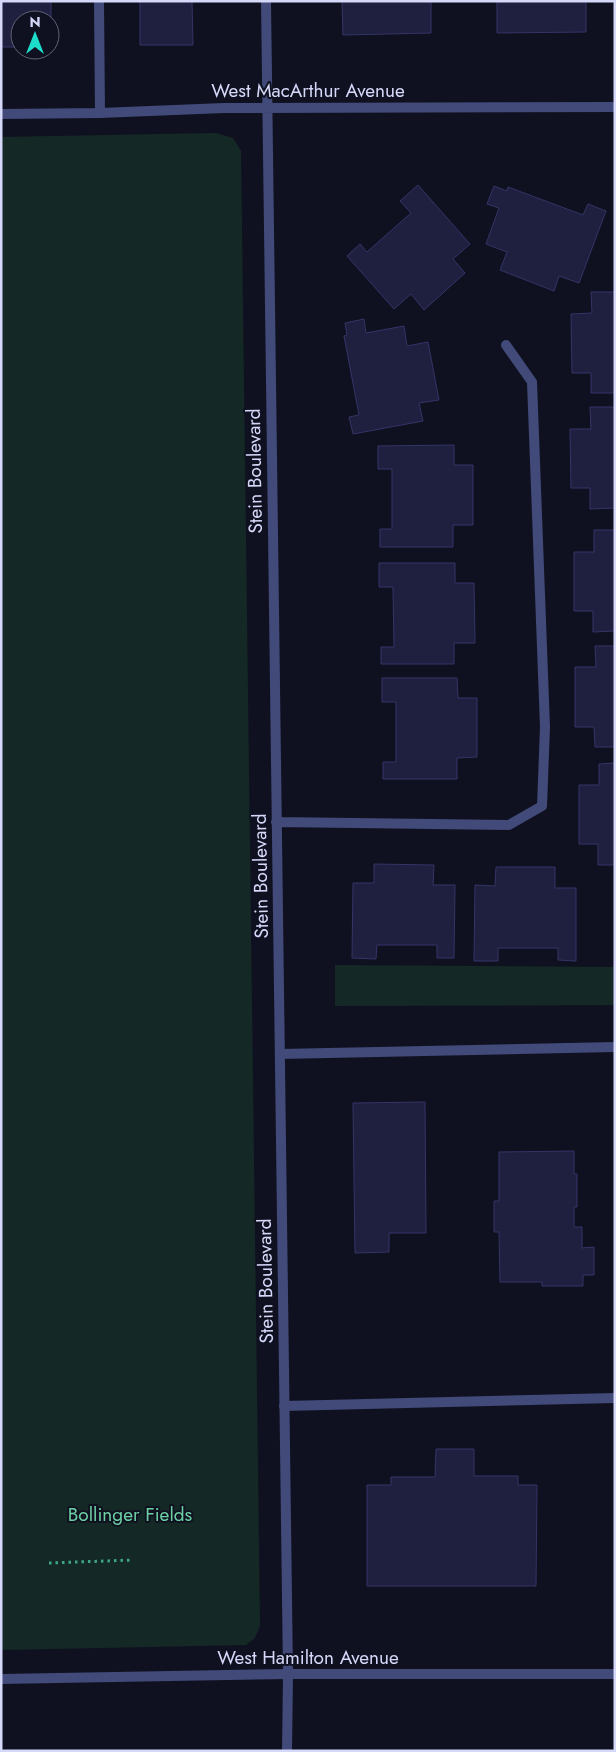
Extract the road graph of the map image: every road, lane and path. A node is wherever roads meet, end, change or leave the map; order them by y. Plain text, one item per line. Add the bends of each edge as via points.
1 (99, 1) edge
2 (266, 1) edge
3 (267, 107) junction
4 (615, 107) edge
5 (100, 113) junction
6 (1, 114) edge
7 (506, 345) dead end
8 (276, 822) junction
9 (615, 1047) edge
10 (280, 1054) junction
11 (615, 1398) edge
12 (284, 1406) junction
13 (133, 1560) dead end
14 (49, 1563) dead end
15 (288, 1674) junction
16 (615, 1674) edge
17 (1, 1679) edge
18 (287, 1751) edge

1 - 5 street
2 - 3 street, Stein Boulevard
3 - 4 street, West MacArthur Avenue
3 - 5 street, West MacArthur Avenue
3 - 8 street, Stein Boulevard
5 - 6 street, West MacArthur Avenue
7 - 8 street via 532,382 545,727 542,806 509,825
8 - 10 street, Stein Boulevard
9 - 10 street
10 - 12 street, Stein Boulevard
11 - 12 street
12 - 15 street, Stein Boulevard
13 - 14 path
15 - 16 street, West Hamilton Avenue
15 - 17 street, West Hamilton Avenue
15 - 18 street, Stein Boulevard

